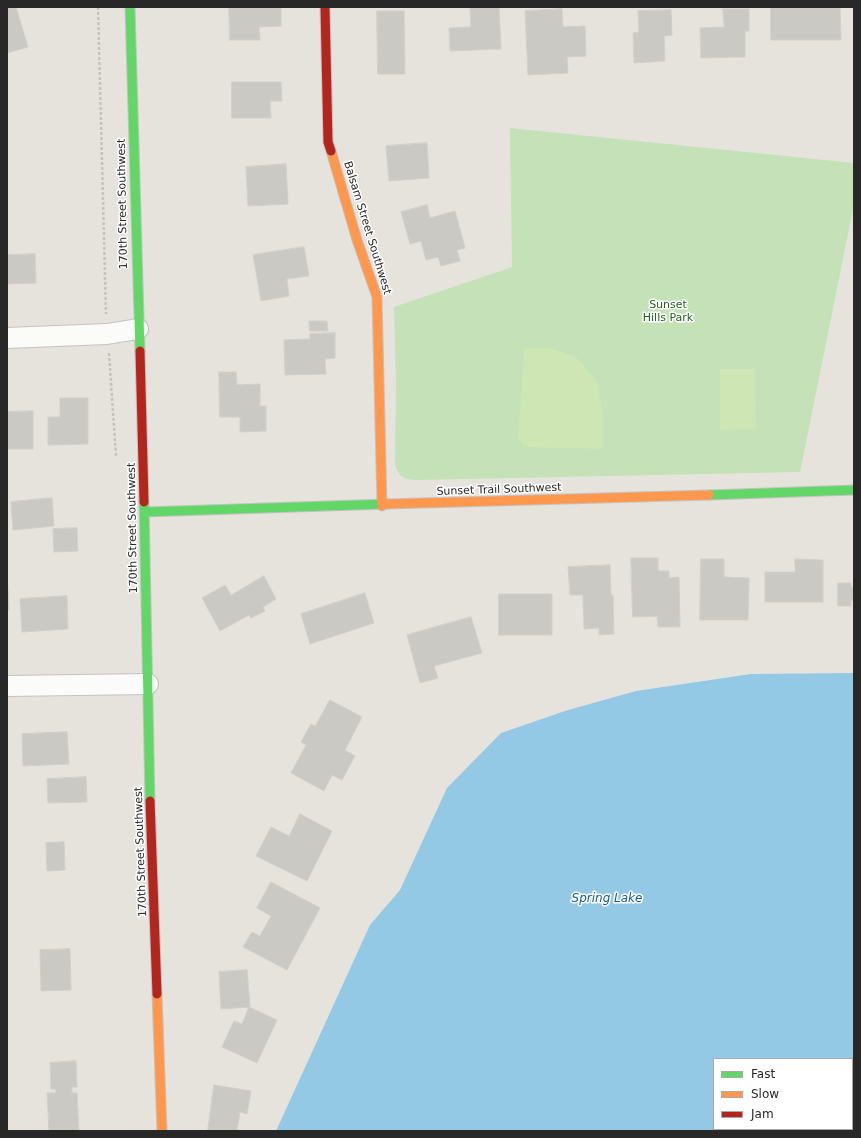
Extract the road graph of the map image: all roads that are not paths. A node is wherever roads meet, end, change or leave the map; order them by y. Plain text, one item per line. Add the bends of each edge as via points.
1 (130, 7) edge
2 (325, 7) edge
3 (138, 329) junction
4 (7, 338) edge
5 (854, 490) edge
6 (382, 506) junction
7 (145, 512) junction
8 (148, 684) junction
9 (7, 686) edge
10 (162, 1131) edge

1 - 3 street, 170th Street Southwest
2 - 6 street, Balsam Street Southwest via 328,142 377,297
3 - 4 street via 107,334
3 - 7 street, 170th Street Southwest
5 - 6 street, Sunset Trail Southwest
6 - 7 street, Sunset Trail Southwest
7 - 8 street, 170th Street Southwest
8 - 9 street
8 - 10 street, 170th Street Southwest

